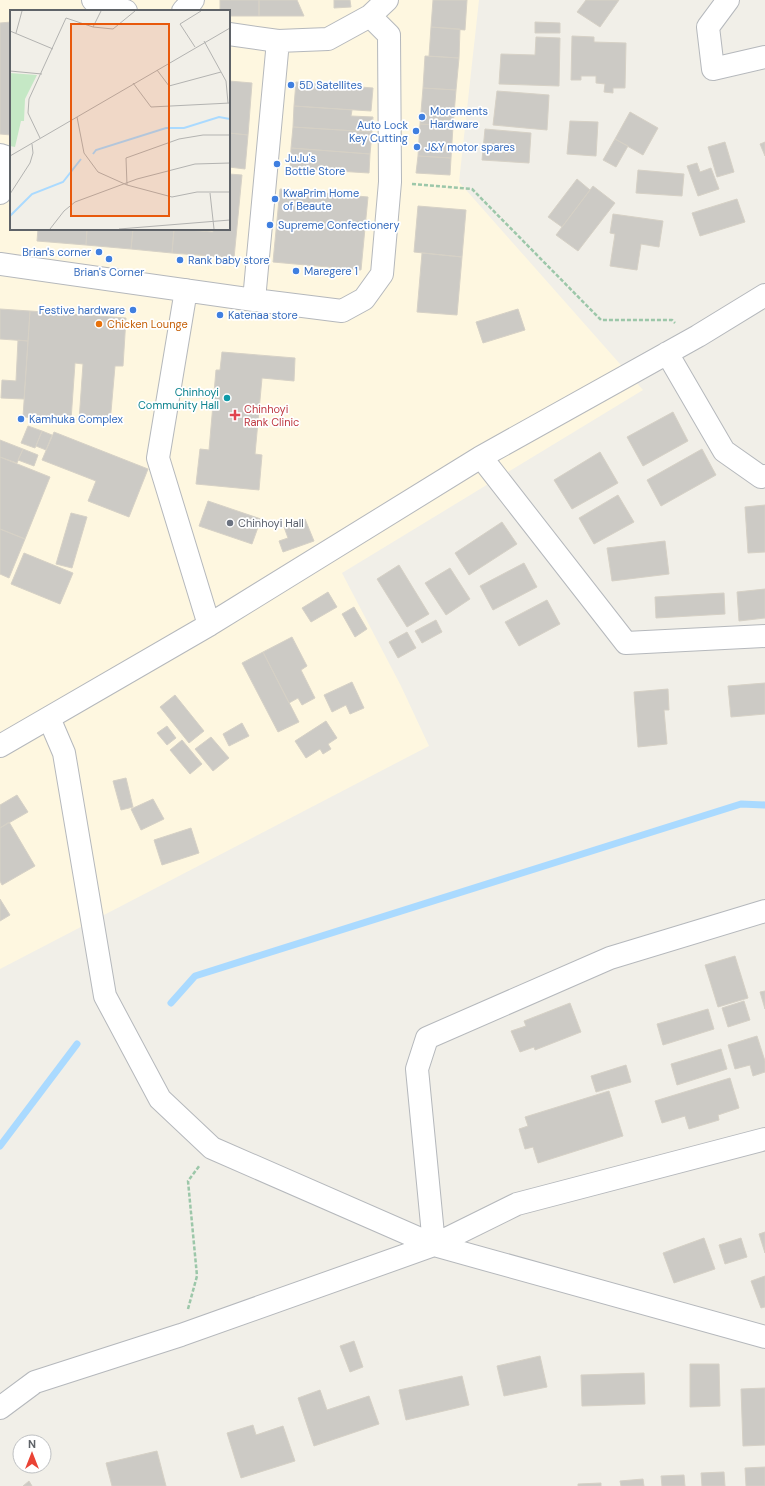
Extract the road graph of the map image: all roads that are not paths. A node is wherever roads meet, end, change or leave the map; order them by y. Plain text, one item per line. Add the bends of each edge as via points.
1 (93, 0) edge
2 (193, 0) edge
3 (387, 0) edge
4 (728, 0) edge
5 (123, 10) edge
6 (185, 10) edge
7 (370, 16) junction
8 (230, 34) edge
9 (278, 41) junction
10 (765, 57) edge
11 (0, 155) edge
12 (0, 193) edge
13 (0, 264) edge
14 (186, 290) junction
15 (765, 295) edge
16 (254, 300) junction
17 (667, 353) junction
18 (481, 456) junction
19 (765, 476) edge
20 (210, 625) junction
21 (765, 636) edge
22 (49, 718) junction
23 (0, 746) edge
24 (765, 911) edge
25 (765, 1139) edge
26 (434, 1245) junction
27 (765, 1337) edge
28 (0, 1408) edge

1 - 5 street
2 - 6 street
3 - 7 street
4 - 10 street via 708,27 713,69
7 - 9 street via 328,39
7 - 16 street via 389,35 390,182 382,274 364,299 342,311
8 - 9 street
9 - 16 street
11 - 12 street via 6,157
13 - 14 street
14 - 16 street
14 - 20 street via 158,458
15 - 17 street
17 - 18 street
17 - 19 street via 724,451 761,476
18 - 20 street
18 - 21 street via 626,643
20 - 22 street
22 - 23 street
22 - 26 street via 64,753 105,996 160,1099 212,1148
24 - 26 street via 610,958 427,1038 417,1069
25 - 26 street via 517,1204
26 - 27 street
26 - 28 street via 181,1335 35,1382

